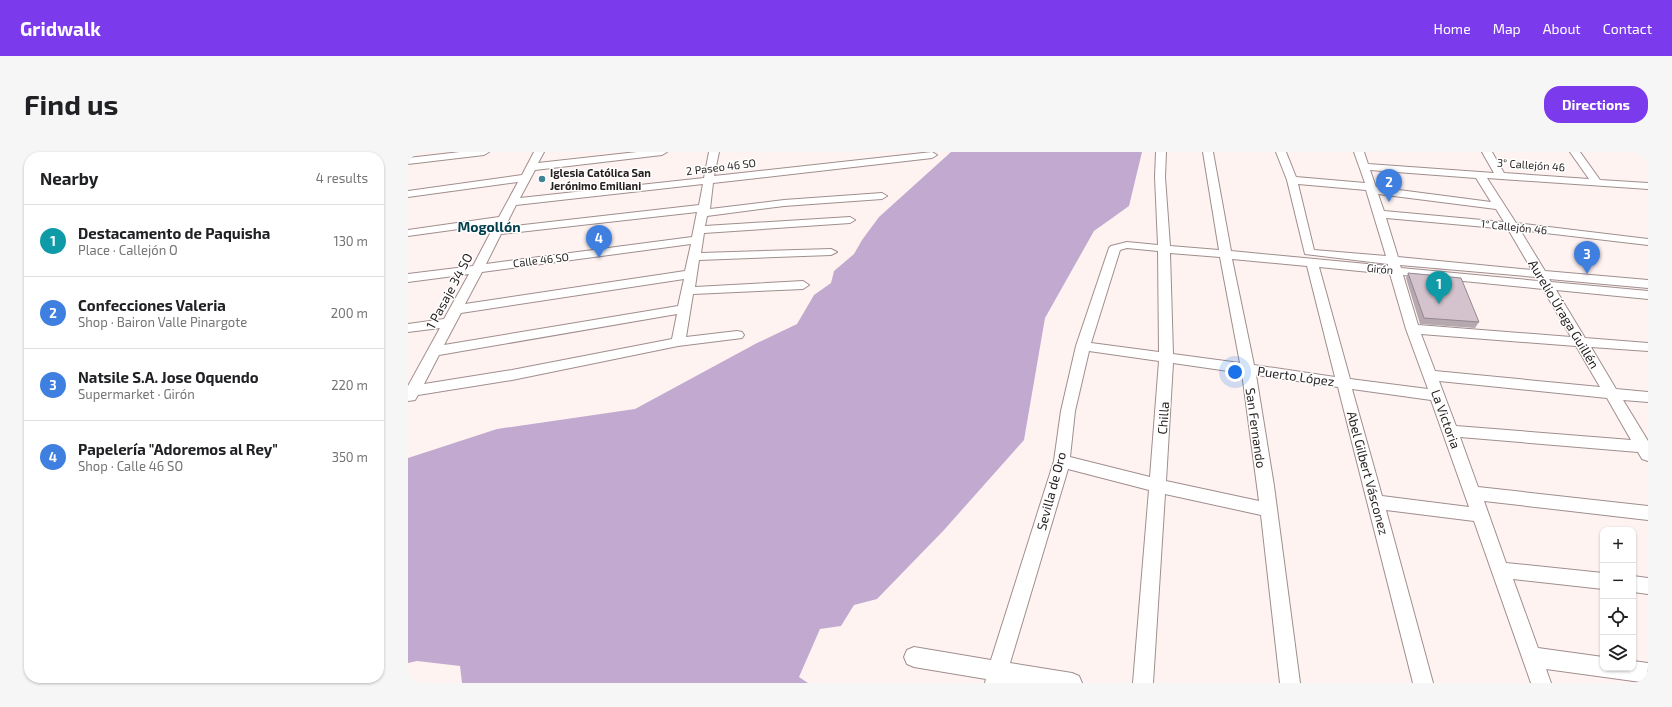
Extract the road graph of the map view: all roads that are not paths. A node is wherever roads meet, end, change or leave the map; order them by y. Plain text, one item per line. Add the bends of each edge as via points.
1 (484, 152) edge
2 (539, 152) edge
3 (662, 152) edge
4 (714, 152) edge
5 (1161, 152) edge
6 (1208, 152) edge
7 (1281, 152) edge
8 (1359, 152) edge
9 (1487, 152) edge
10 (1575, 152) edge
11 (932, 155) dead end
12 (876, 156) edge
13 (408, 161) edge
14 (532, 167) junction
15 (1364, 167) junction
16 (1478, 174) junction
17 (1500, 175) junction
18 (525, 178) junction
19 (1292, 180) junction
20 (709, 181) junction
21 (1596, 181) junction
22 (1648, 186) edge
23 (1372, 188) junction
24 (408, 194) edge
25 (882, 196) dead end
26 (513, 202) junction
27 (1499, 206) junction
28 (704, 210) junction
29 (1379, 214) junction
30 (503, 220) junction
31 (850, 220) dead end
32 (1512, 226) junction
33 (497, 231) junction
34 (408, 233) edge
35 (699, 235) junction
36 (1129, 236) dead end
37 (1648, 242) edge
38 (1164, 244) junction
39 (1224, 249) junction
40 (1113, 250) joint
41 (831, 252) dead end
42 (695, 257) junction
43 (1311, 258) junction
44 (1393, 265) junction
45 (478, 268) junction
46 (692, 274) junction
47 (408, 278) edge
48 (1543, 279) junction
49 (1648, 284) edge
50 (803, 285) dead end
51 (688, 291) junction
52 (1648, 295) edge
53 (458, 308) junction
54 (685, 309) junction
55 (450, 322) junction
56 (408, 328) edge
57 (1414, 329) junction
58 (737, 335) dead end
59 (678, 342) junction
60 (1581, 342) junction
61 (1083, 346) junction
62 (1648, 347) edge
63 (434, 351) junction
64 (1166, 359) junction
65 (1248, 369) junction
66 (1430, 375) junction
67 (1344, 383) junction
68 (410, 394) edge
69 (1611, 394) junction
70 (1438, 396) junction
71 (1648, 397) edge
72 (1451, 431) junction
73 (1646, 450) edge
74 (1062, 461) junction
75 (1159, 486) junction
76 (1472, 493) junction
77 (1377, 502) junction
78 (1268, 510) junction
79 (1648, 513) edge
80 (1480, 515) junction
81 (1500, 570) junction
82 (1600, 581) edge
83 (1636, 584) edge
84 (1648, 586) edge
85 (914, 657) dead end
86 (1531, 657) junction
87 (1600, 667) edge
88 (1633, 671) edge
89 (1648, 673) edge
90 (996, 677) edge
91 (1072, 683) edge
92 (1142, 683) edge
93 (1290, 683) edge
94 (1423, 683) edge
95 (1541, 683) edge

1 - 13 street
2 - 14 street, 1 Pasaje 34 SO
3 - 14 street
4 - 20 street
5 - 38 street, Chilla
6 - 39 street, San Fernando
7 - 19 street, Abel Gilbert Vásconez
8 - 15 street, La Victoria
9 - 17 street
10 - 21 street
11 - 12 street, 2 Paseo 46 SO
12 - 20 street, 2 Paseo 46 SO
14 - 18 street, 1 Pasaje 34 SO
15 - 16 street, 3° Callejón 46
15 - 23 street, La Victoria
16 - 17 street, 3° Callejón 46
16 - 27 street, Aurelio Úraga Guillén
17 - 21 street, 3° Callejón 46
18 - 24 street
18 - 26 street, 1 Pasaje 34 SO
19 - 23 street
19 - 43 street, Abel Gilbert Vásconez
20 - 26 street, 2 Paseo 46 SO
20 - 28 street
21 - 22 street, 3° Callejón 46
23 - 27 street
23 - 29 street, La Victoria
25 - 28 street
26 - 30 street, 1 Pasaje 34 SO
27 - 32 street, Aurelio Úraga Guillén
28 - 33 street
28 - 35 street
29 - 32 street, 1° Callejón 46
29 - 44 street, La Victoria
30 - 33 street, 1 Pasaje 34 SO
30 - 34 street
31 - 35 street, Calle 46 SO via 785,223
32 - 37 street, 1° Callejón 46
32 - 48 street, Aurelio Úraga Guillén
33 - 45 street, 1 Pasaje 34 SO
35 - 42 street
35 - 45 street, Calle 46 SO
36 - 38 street, Girón
38 - 39 street, Girón
38 - 40 street, Girón via 1122,245
38 - 64 street, Chilla
39 - 43 street, Girón
39 - 65 street, San Fernando
40 - 61 street, Sevilla de Oro
41 - 42 street
42 - 46 street
43 - 44 street, Girón
43 - 67 street, Abel Gilbert Vásconez
44 - 48 street, Girón
44 - 57 street, La Victoria
45 - 47 street, Calle 46 SO
45 - 53 street, 1 Pasaje 34 SO
46 - 51 street
46 - 53 street
48 - 49 street, Girón
48 - 52 street, Girón
48 - 60 street, Aurelio Úraga Guillén
50 - 51 street
51 - 54 street
53 - 55 street, 1 Pasaje 34 SO
54 - 59 street
54 - 63 street
55 - 56 street
55 - 63 street, 1 Pasaje 34 SO
57 - 60 street
57 - 66 street, La Victoria
58 - 59 street
59 - 68 street
60 - 62 street
60 - 69 street, Aurelio Úraga Guillén
61 - 64 street, Puerto López
61 - 74 street, Sevilla de Oro via 1068,411
63 - 68 street, 1 Pasaje 34 SO
64 - 65 street, Puerto López
64 - 75 street, Chilla
65 - 67 street, Puerto López
65 - 78 street, San Fernando
66 - 69 street
66 - 70 street, La Victoria
67 - 70 street, Puerto López
67 - 77 street, Abel Gilbert Vásconez
69 - 71 street
69 - 73 street, Aurelio Úraga Guillén
70 - 72 street, La Victoria
72 - 73 street
72 - 76 street, La Victoria
74 - 75 street
74 - 90 street, Sevilla de Oro
75 - 78 street
75 - 92 street, Chilla
76 - 79 street
76 - 80 street, La Victoria
77 - 80 street
77 - 94 street, Abel Gilbert Vásconez
78 - 93 street, San Fernando
80 - 81 street, La Victoria
81 - 82 street
81 - 86 street, La Victoria
83 - 84 street
85 - 90 street
86 - 87 street
86 - 95 street, La Victoria
88 - 89 street
90 - 91 street

